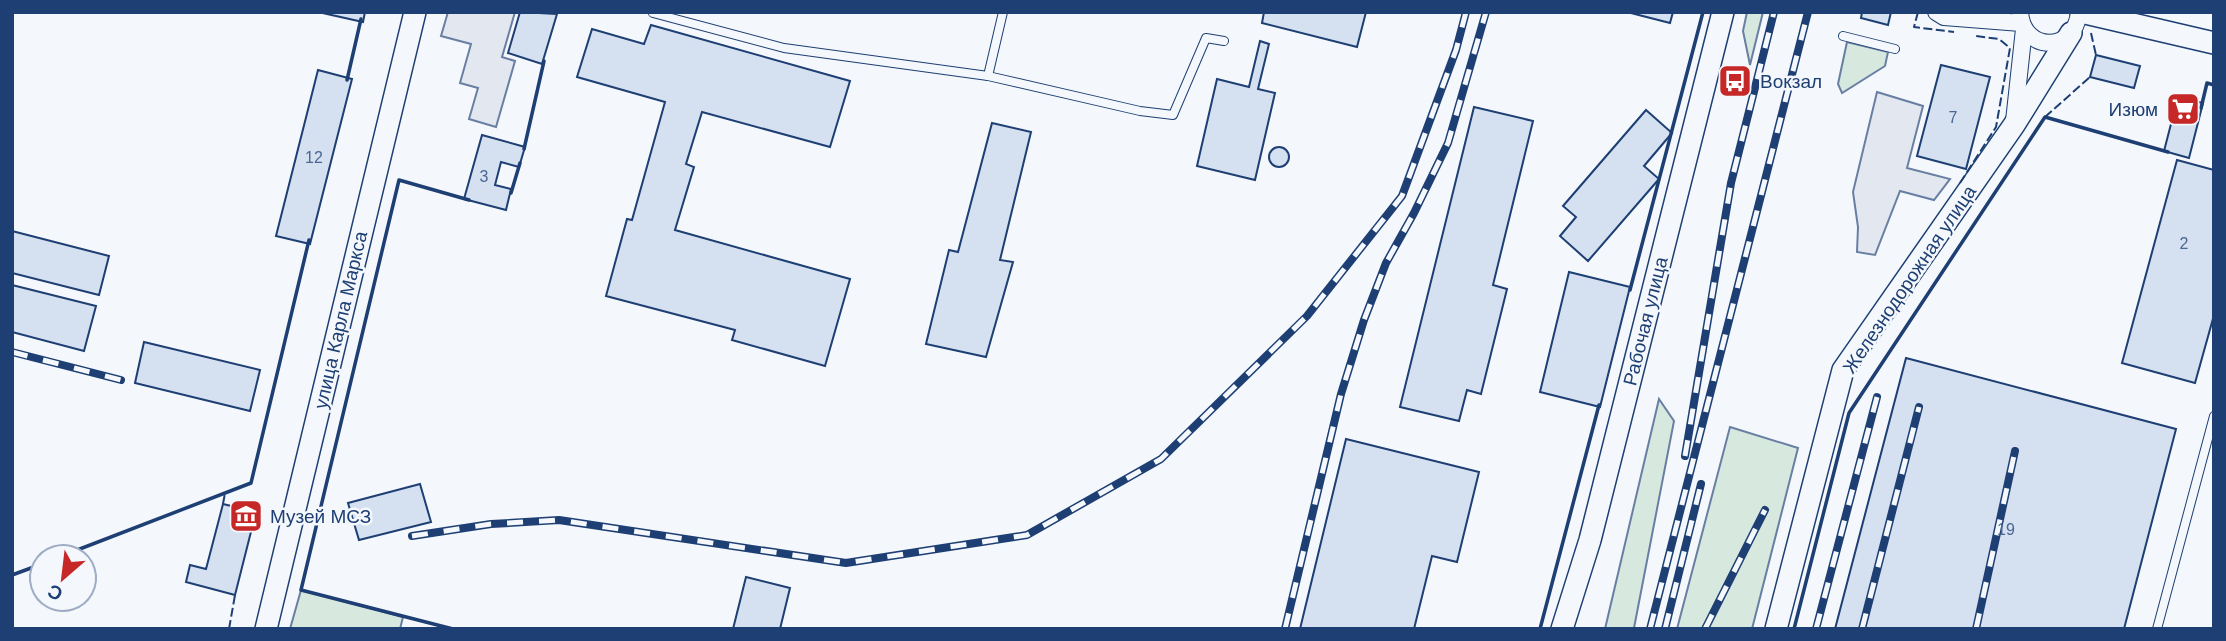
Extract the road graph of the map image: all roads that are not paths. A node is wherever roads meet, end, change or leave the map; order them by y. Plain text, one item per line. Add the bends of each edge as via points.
1 (415, 12) edge
2 (1003, 12) edge
3 (1723, 12) edge
4 (1936, 12) edge
5 (2080, 12) edge
6 (653, 13) edge
7 (2022, 21) edge
8 (2071, 33) junction
9 (1843, 36) dead end
10 (1224, 41) dead end
11 (2214, 43) edge
12 (1895, 49) dead end
13 (988, 76) junction
14 (2014, 125) junction
15 (2214, 416) edge
16 (266, 629) edge
17 (1562, 629) edge
18 (1776, 629) edge
19 (2157, 629) edge

1 - 16 street, улица Карла Маркса
2 - 13 lane
3 - 17 street, Рабочая улица via 1590,540
4 - 7 street via 1944,17
5 - 8 street
5 - 11 street
6 - 13 lane via 783,48
7 - 8 street via 2036,40 2044,42 2059,41
7 - 14 street
8 - 14 street, Железнодорожная улица
9 - 12 lane
10 - 13 lane via 1206,38 1173,115
14 - 18 street, Железнодорожная улица via 1843,370
15 - 19 lane

